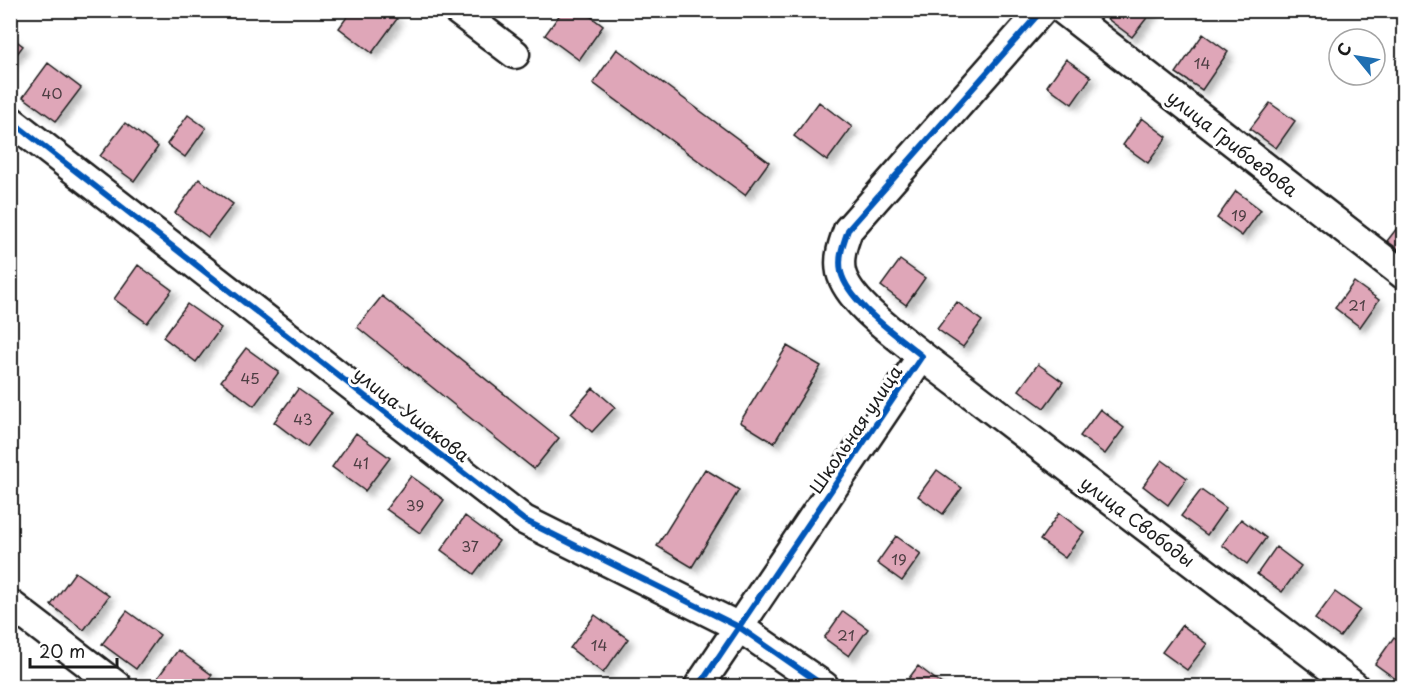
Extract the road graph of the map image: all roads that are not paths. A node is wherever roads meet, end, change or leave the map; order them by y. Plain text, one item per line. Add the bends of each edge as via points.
1 (457, 10) edge
2 (1042, 10) edge
3 (1063, 10) edge
4 (515, 54) dead end
5 (10, 120) edge
6 (1404, 275) edge
7 (922, 356) junction
8 (10, 604) edge
9 (739, 627) junction
10 (117, 687) edge
11 (699, 687) edge
12 (824, 687) edge
13 (1354, 687) edge

1 - 4 street
2 - 7 street, Школьная улица via 848,230 844,240 841,271 849,290
3 - 6 street, улица Грибоедова
5 - 9 street, улица Ушакова via 524,520
7 - 9 street, Школьная улица
7 - 13 street, улица Свободы
8 - 10 street
9 - 11 street, Школьная улица
9 - 12 street, улица Ушакова

